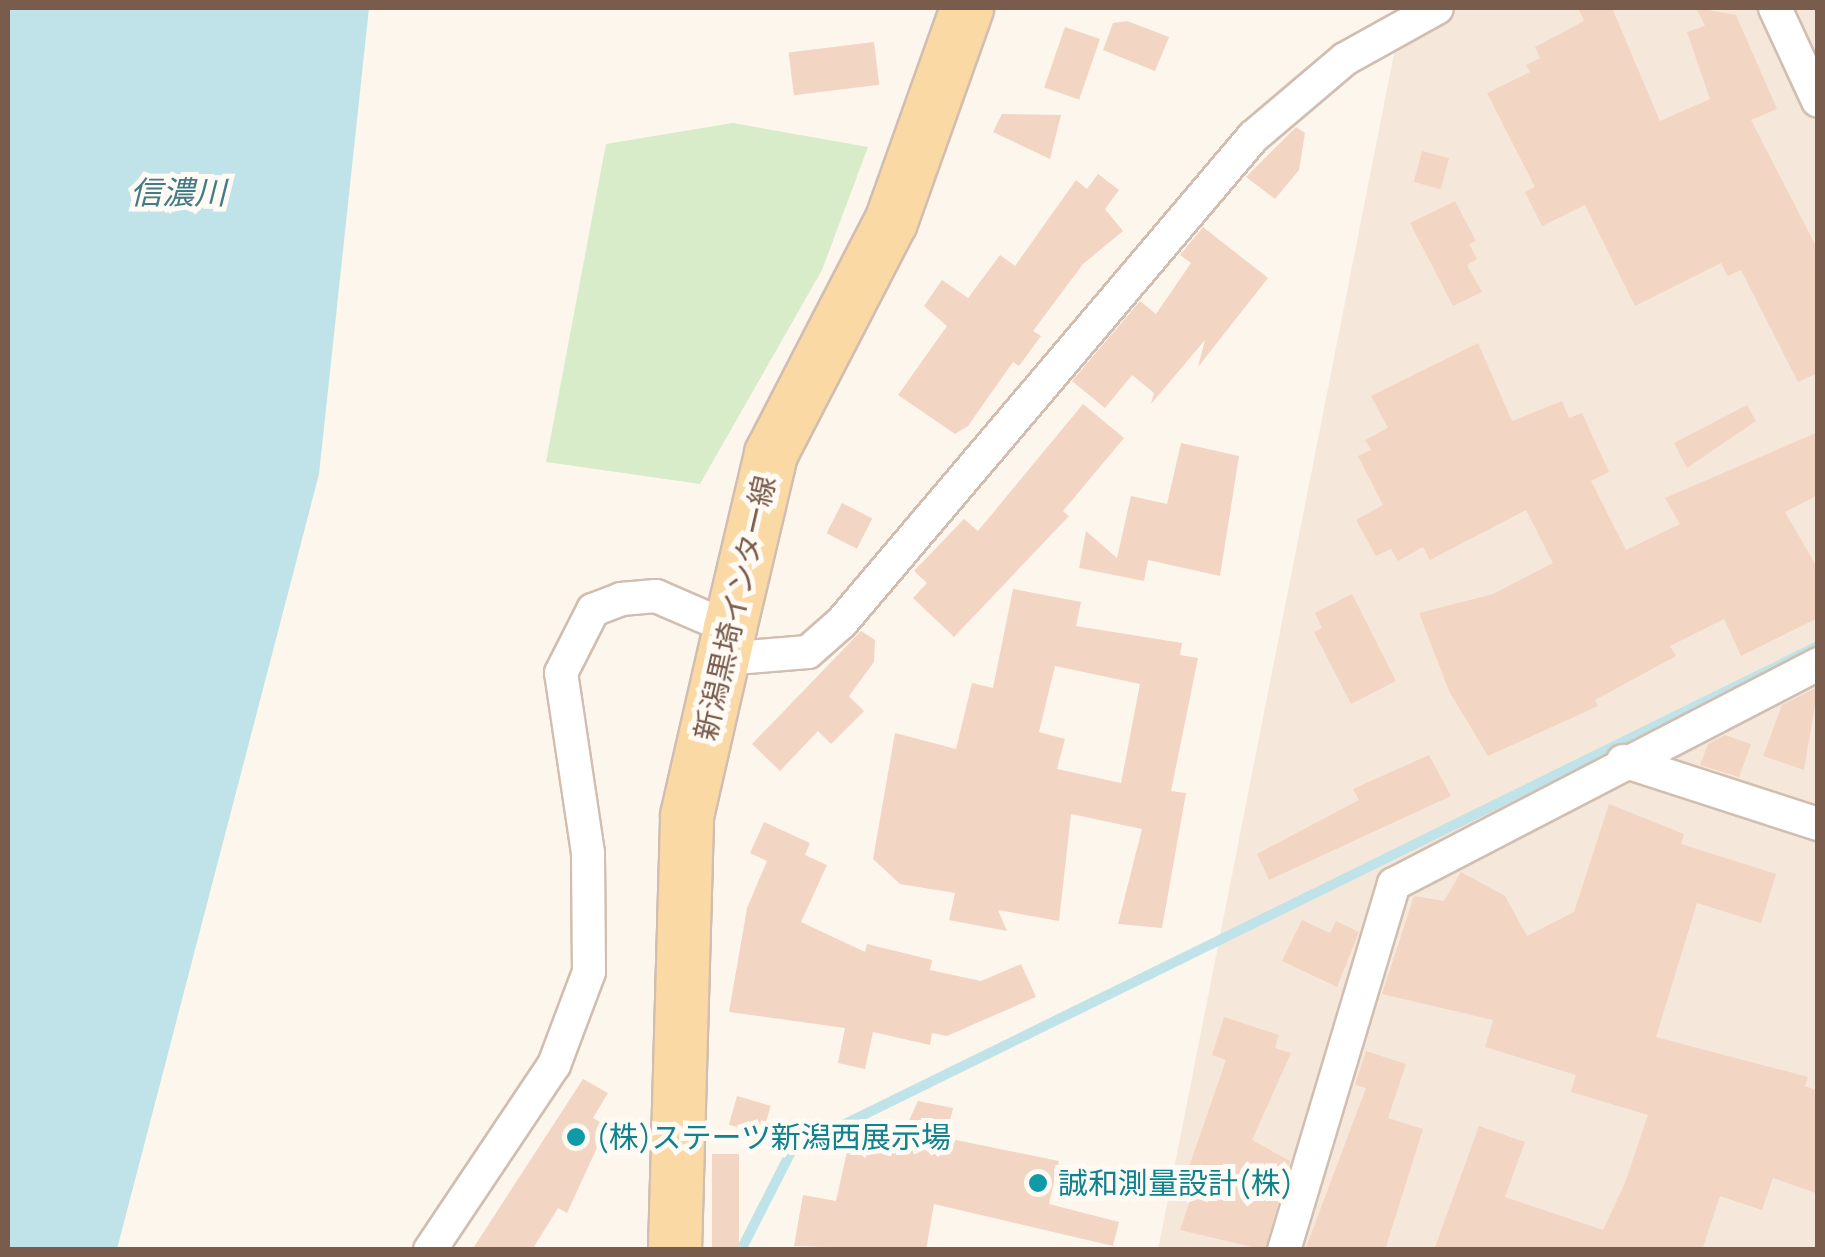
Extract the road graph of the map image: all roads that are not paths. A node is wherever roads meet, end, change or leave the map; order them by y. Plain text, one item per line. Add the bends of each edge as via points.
1 (967, 8) edge
2 (1437, 8) edge
3 (1775, 8) edge
4 (1818, 101) edge
5 (727, 643) junction
6 (1818, 664) edge
7 (1623, 760) junction
8 (1818, 824) edge
9 (430, 1250) edge
10 (674, 1250) edge
11 (1284, 1250) edge

1 - 5 main road, 新潟黒埼インター線 via 891,222 772,454
2 - 5 street via 1345,58 1254,137 842,622 808,652
3 - 4 street
5 - 9 street via 656,596 621,600 593,610 562,673 588,853 588,972 554,1065
5 - 10 main road, 新潟黒埼インター線 via 687,816
6 - 7 street
7 - 8 street
7 - 11 street via 1394,884

